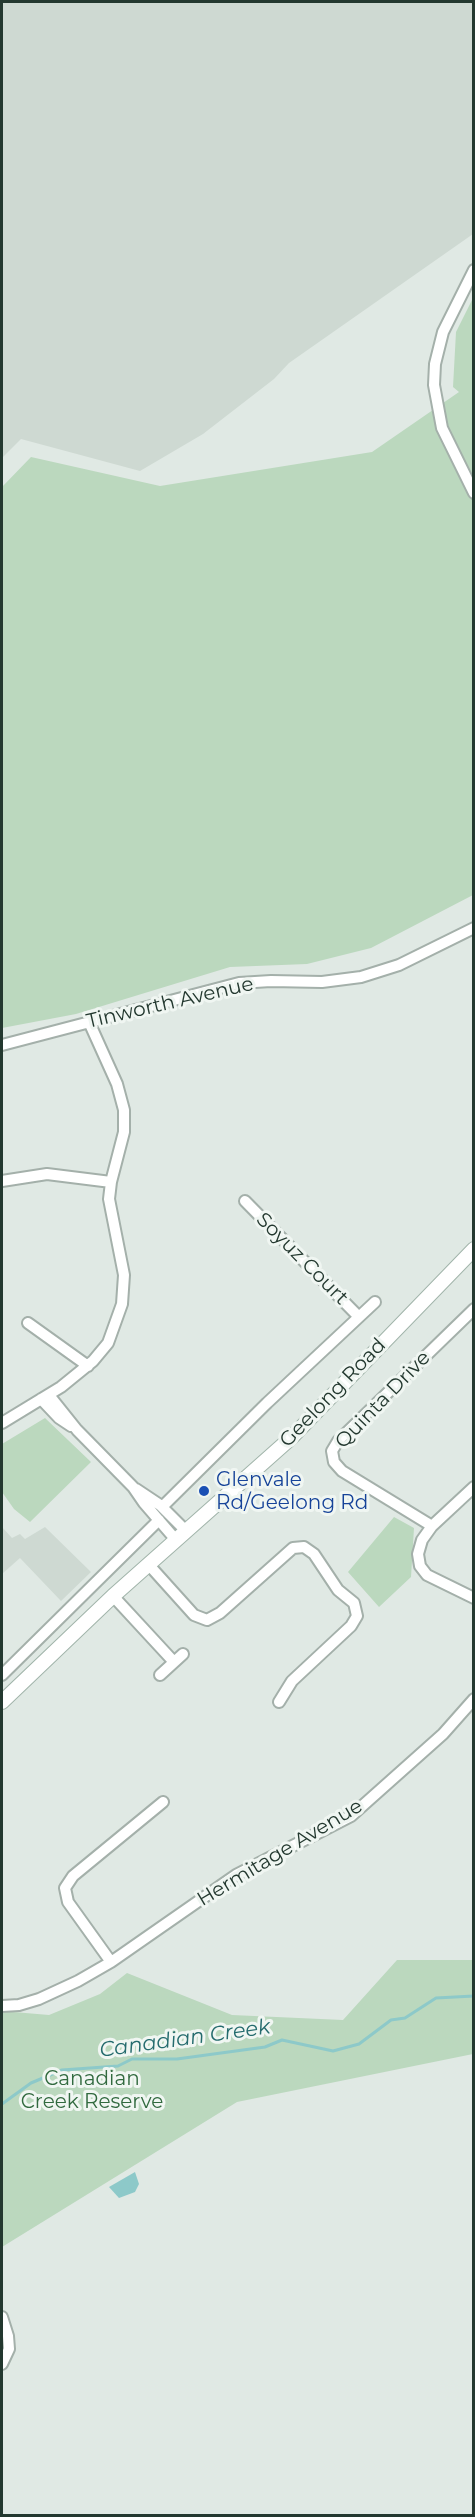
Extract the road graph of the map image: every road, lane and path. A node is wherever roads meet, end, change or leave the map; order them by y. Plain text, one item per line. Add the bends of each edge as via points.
1 (474, 270) edge
2 (474, 493) edge
3 (474, 928) edge
4 (89, 1022) junction
5 (2, 1045) edge
6 (2, 1181) edge
7 (111, 1182) junction
8 (245, 1201) dead end
9 (474, 1249) edge
10 (375, 1302) dead end
11 (474, 1309) edge
12 (359, 1317) junction
13 (28, 1323) dead end
14 (88, 1366) junction
15 (45, 1397) junction
16 (2, 1423) edge
17 (133, 1487) junction
18 (474, 1487) edge
19 (164, 1508) junction
20 (158, 1519) junction
21 (432, 1526) junction
22 (181, 1535) junction
23 (149, 1564) junction
24 (113, 1596) junction
25 (474, 1599) edge
26 (183, 1654) dead end
27 (174, 1662) junction
28 (2, 1675) edge
29 (160, 1675) dead end
30 (474, 1699) edge
31 (2, 1702) edge
32 (279, 1702) dead end
33 (163, 1802) dead end
34 (111, 1962) junction
35 (2, 2006) edge
36 (2, 2317) edge
37 (2, 2364) edge

1 - 2 street via 443,332 434,386 442,428
3 - 4 street, Tinworth Avenue via 399,965 361,977 322,982 245,982
4 - 5 street, Tinworth Avenue
4 - 7 street via 124,1110 124,1132
6 - 7 street via 56,1174
7 - 14 street via 110,1212 124,1275 122,1304 108,1343
8 - 12 street, Soyuz Court
9 - 22 main road, Geelong Road via 315,1415
10 - 12 street, Geelong Road
11 - 21 street, Quinta Drive via 332,1451 334,1462 342,1471
12 - 19 street, Geelong Road
13 - 14 street
14 - 15 street
15 - 16 street
15 - 17 street via 59,1418 77,1430
17 - 19 street
17 - 20 street
18 - 21 street
19 - 20 street, Geelong Road
19 - 22 street
20 - 22 street
20 - 28 street, Geelong Road
21 - 25 street via 419,1547 423,1570
22 - 23 main road, Geelong Road
23 - 24 main road, Geelong Road
23 - 32 street via 194,1615 207,1620 293,1548 302,1546 314,1554 338,1590 354,1603 357,1616 292,1681
24 - 27 street
24 - 31 main road, Geelong Road
26 - 27 street
27 - 29 street
30 - 34 street, Hermitage Avenue via 443,1734 351,1816 229,1879
33 - 34 street via 66,1886 68,1902
34 - 35 street, Hermitage Avenue via 49,1996
36 - 37 street via 9,2349

